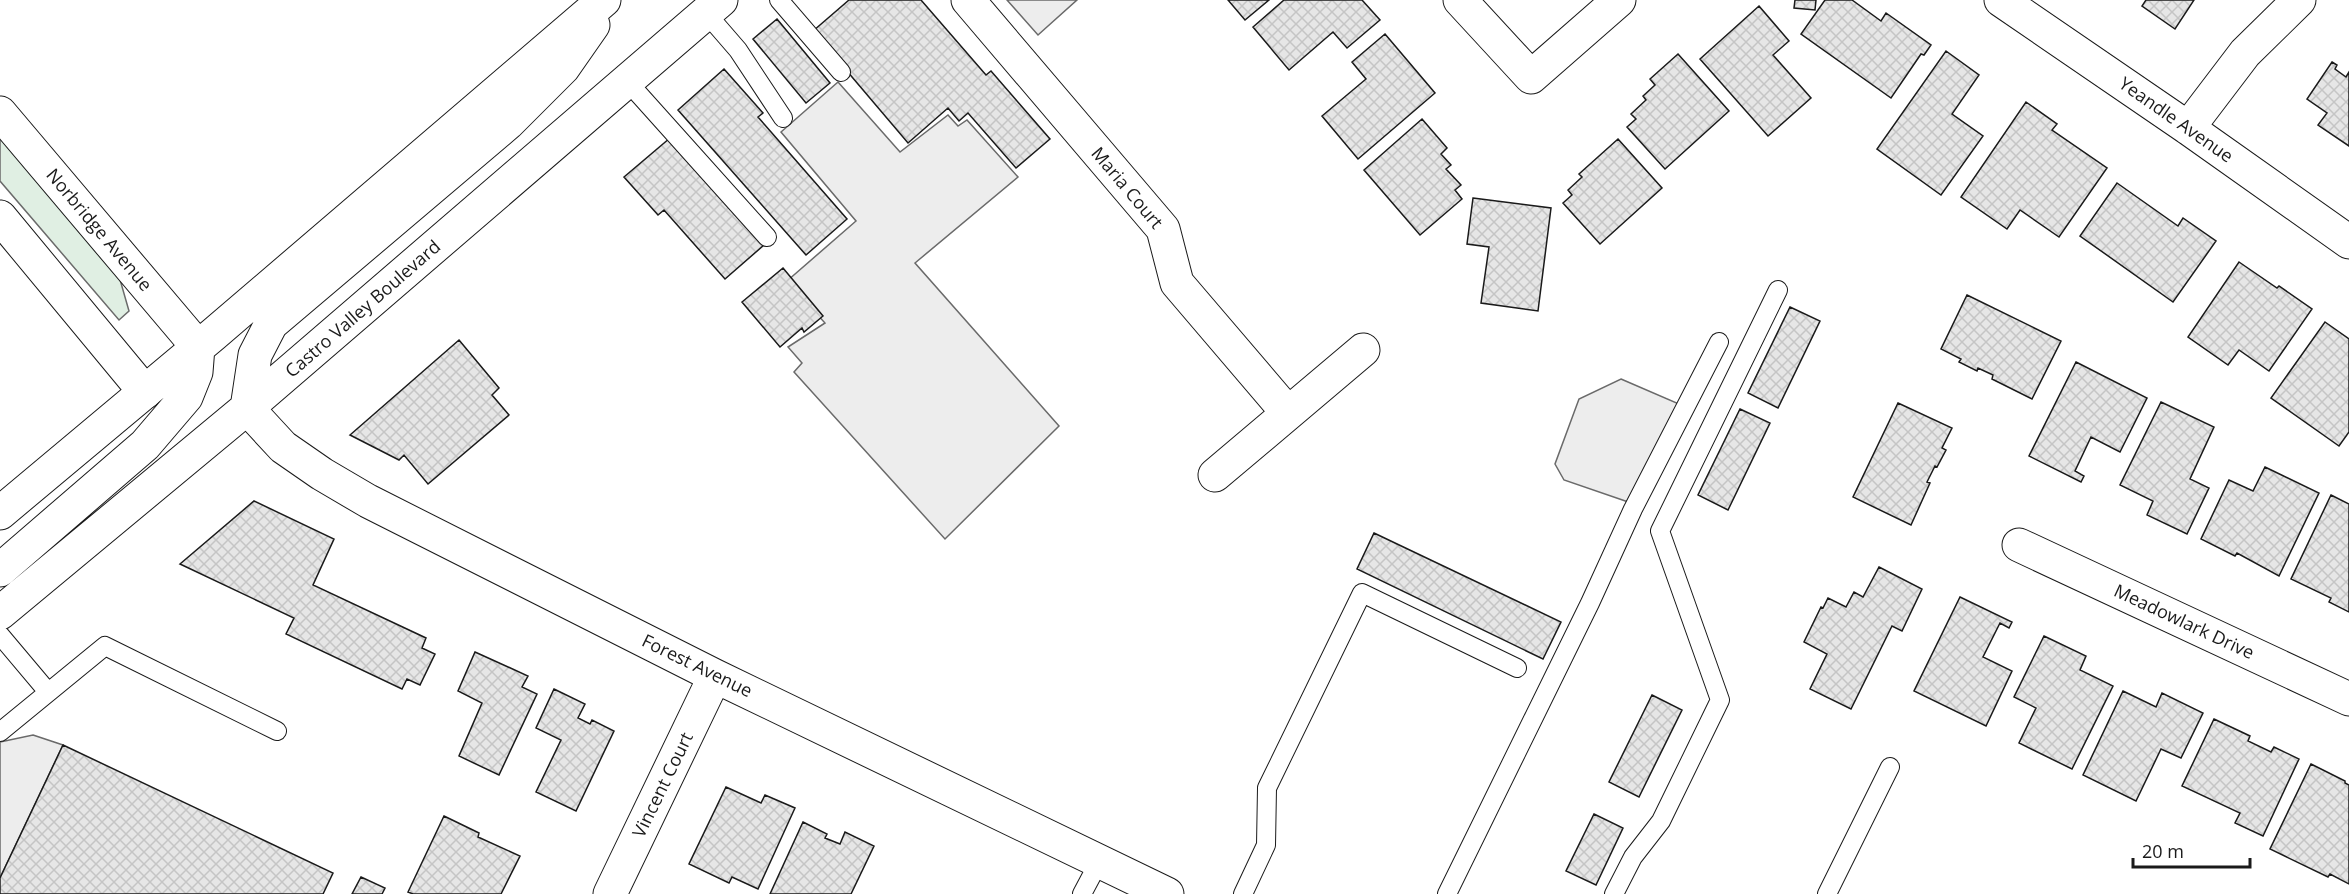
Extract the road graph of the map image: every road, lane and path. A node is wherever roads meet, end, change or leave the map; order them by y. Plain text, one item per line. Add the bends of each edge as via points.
1 (604, 0) edge
2 (610, 0) edge
3 (779, 0) edge
4 (968, 0) edge
5 (1460, 0) edge
6 (1619, 0) edge
7 (2001, 0) edge
8 (2299, 0) edge
9 (714, 7) edge
10 (842, 72) dead end
11 (627, 81) junction
12 (0, 112) edge
13 (783, 118) dead end
14 (2188, 128) junction
15 (0, 217) edge
16 (767, 237) dead end
17 (2349, 242) edge
18 (1778, 290) dead end
19 (1719, 342) dead end
20 (198, 347) junction
21 (1363, 350) dead end
22 (145, 392) junction
23 (247, 408) junction
24 (1288, 413) junction
25 (1215, 476) dead end
26 (0, 513) edge
27 (2019, 545) dead end
28 (0, 570) edge
29 (0, 613) edge
30 (0, 635) edge
31 (1517, 668) dead end
32 (715, 676) junction
33 (48, 692) junction
34 (2349, 699) edge
35 (277, 730) dead end
36 (0, 732) edge
37 (1890, 767) dead end
38 (1100, 860) junction
39 (610, 894) edge
40 (1082, 894) edge
41 (1167, 894) edge
42 (1244, 894) edge
43 (1447, 894) edge
44 (1614, 894) edge
45 (1827, 894) edge

1 - 20 street
2 - 23 street via 563,68 508,123 271,324 255,355
3 - 10 lane
4 - 24 street, Maria Court via 1163,229 1177,283
5 - 6 street via 1531,77
7 - 14 street, Yeandle Avenue
8 - 14 street via 2244,53
9 - 11 street, Castro Valley Boulevard
9 - 13 lane
11 - 16 lane
11 - 23 street, Castro Valley Boulevard
12 - 20 street, Norbridge Avenue
14 - 17 street, Yeandle Avenue
15 - 22 street
18 - 44 lane via 1660,531 1720,700 1661,821 1633,857
19 - 43 lane via 1633,509
20 - 22 street
20 - 28 street via 196,372 186,397 145,445
21 - 24 street
22 - 26 street
23 - 29 street, Castro Valley Boulevard
23 - 32 street, Forest Avenue via 283,447 368,501
24 - 25 street
27 - 34 street, Meadowlark Drive
30 - 33 lane
31 - 42 lane via 1362,593 1267,788 1266,845
32 - 38 street, Forest Avenue
32 - 39 street, Vincent Court
33 - 35 lane via 105,646
33 - 36 lane
37 - 45 lane
38 - 40 lane
38 - 41 street, Forest Avenue

